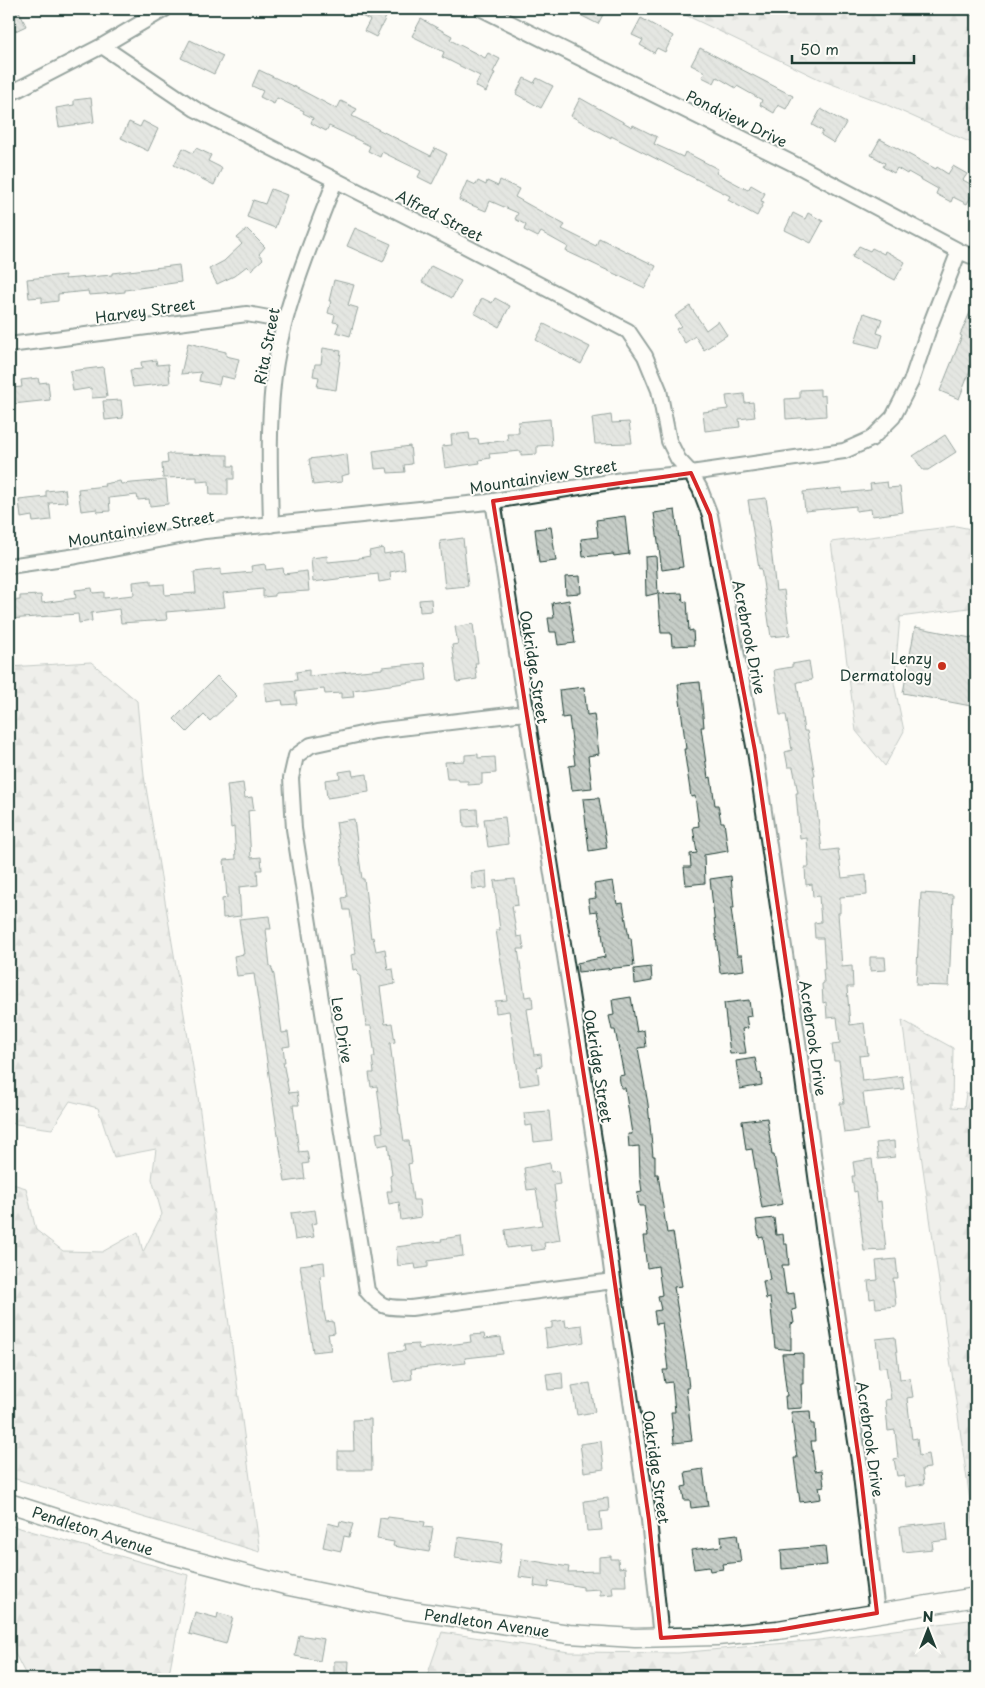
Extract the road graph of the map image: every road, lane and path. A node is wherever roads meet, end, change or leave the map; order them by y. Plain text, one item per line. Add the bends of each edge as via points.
1 (166, 9) edge
2 (482, 9) edge
3 (102, 46) junction
4 (9, 94) edge
5 (335, 181) junction
6 (959, 251) junction
7 (976, 258) edge
8 (285, 321) junction
9 (9, 345) edge
10 (691, 473) junction
11 (493, 501) junction
12 (271, 525) junction
13 (9, 566) edge
14 (525, 713) junction
15 (613, 1281) junction
16 (9, 1502) edge
17 (976, 1597) edge
18 (877, 1613) junction
19 (661, 1638) junction

1 - 3 street
2 - 6 street, Pondview Drive via 804,169
3 - 4 street
3 - 5 street, Alfred Street via 195,109
5 - 8 street, Rita Street
5 - 10 street, Alfred Street via 628,331 645,356 659,390 669,440 678,459
6 - 7 street, Pondview Drive
6 - 10 street, Mountainview Street via 911,382 893,417 871,439 844,451
8 - 9 street, Harvey Street via 247,314
8 - 12 street, Rita Street via 273,383
10 - 11 street, Mountainview Street via 628,479
10 - 18 street, Acrebrook Drive via 710,515 755,751 860,1467
11 - 12 street, Mountainview Street
11 - 14 street, Oakridge Street
12 - 13 street, Mountainview Street via 205,531
14 - 15 street, Oakridge Street via 596,1152
14 - 15 street, Leo Drive via 375,731 310,745 296,756 291,778 294,829 367,1291 377,1303 390,1308 411,1308
15 - 19 street, Oakridge Street via 650,1520
16 - 19 street, Pendleton Avenue via 202,1563 326,1594 406,1610 549,1631
17 - 18 street, Pendleton Avenue
18 - 19 street, Pendleton Avenue via 778,1630

